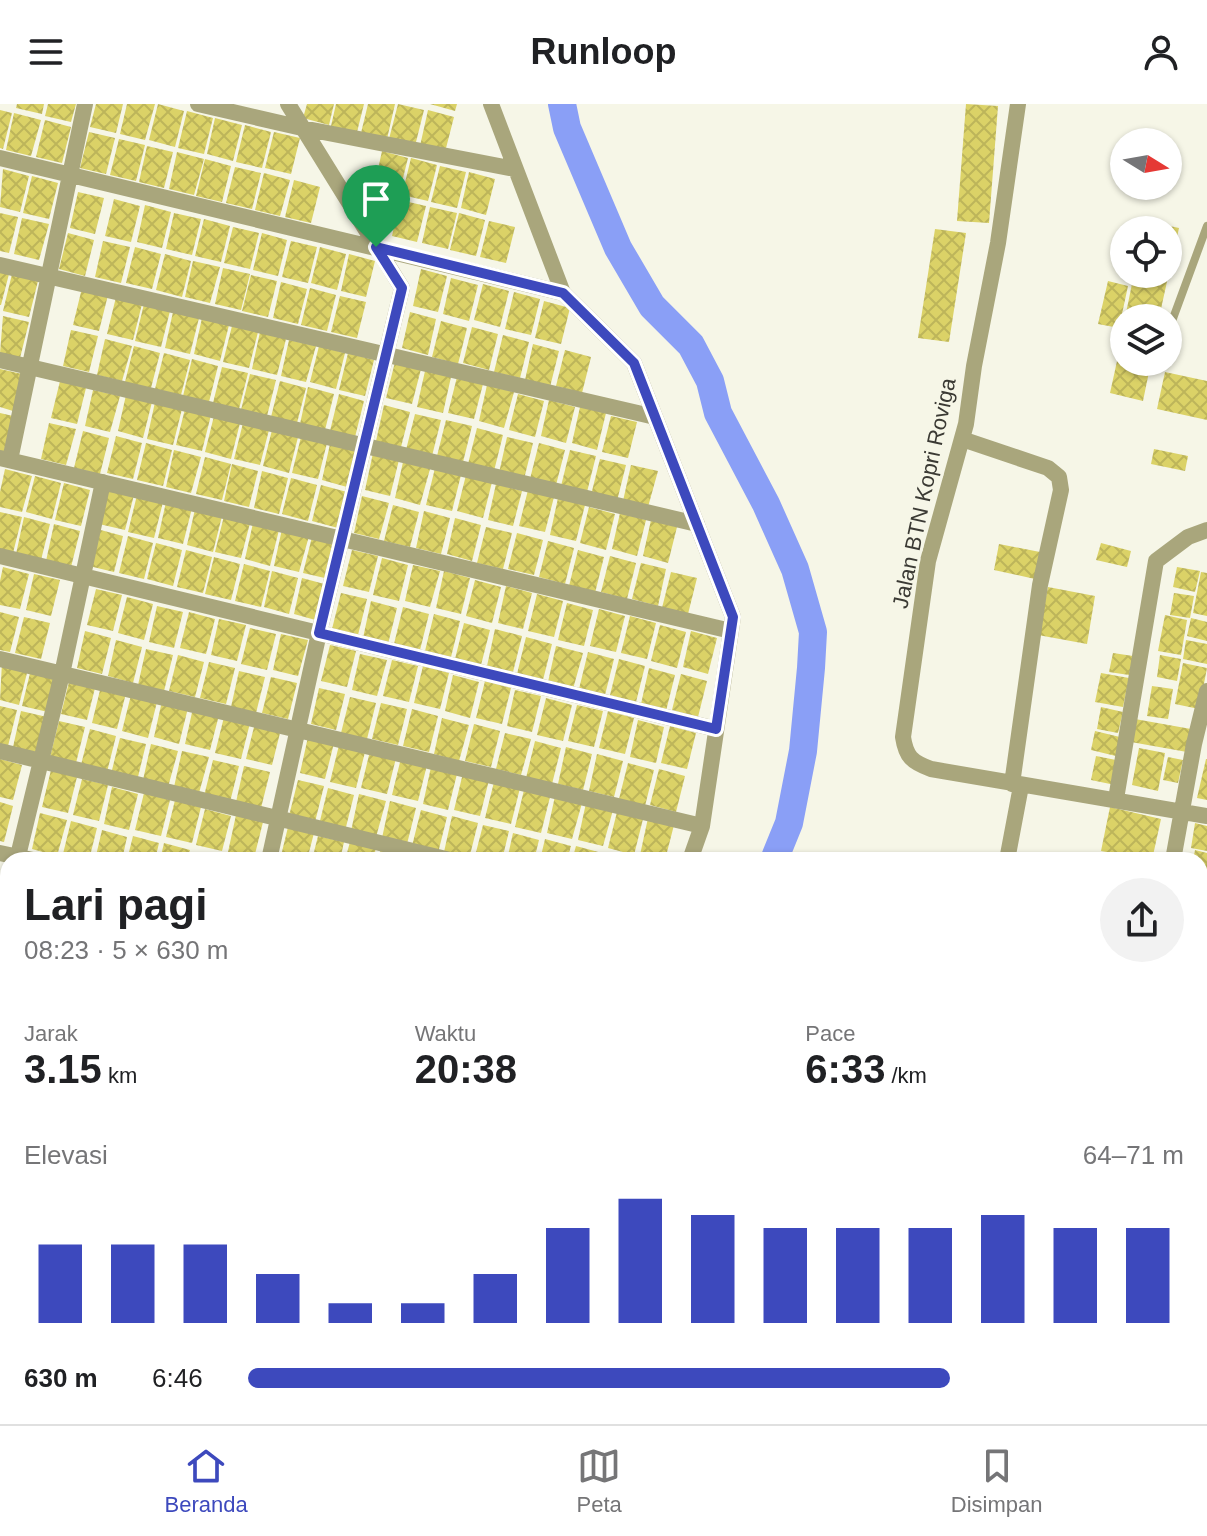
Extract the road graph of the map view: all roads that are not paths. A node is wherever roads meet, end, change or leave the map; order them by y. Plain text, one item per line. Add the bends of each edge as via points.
1 (85, 104) edge
2 (198, 104) edge
3 (288, 104) edge
4 (491, 104) edge
5 (1018, 104) edge
6 (302, 128) junction
7 (0, 158) edge
8 (515, 169) junction
9 (69, 174) junction
10 (1207, 226) edge
11 (376, 247) junction
12 (0, 265) edge
13 (49, 277) junction
14 (563, 293) junction
15 (1178, 304) edge
16 (385, 355) junction
17 (0, 360) edge
18 (29, 367) junction
19 (655, 417) junction
20 (962, 439) junction
21 (365, 446) junction
22 (5, 459) edge
23 (103, 482) junction
24 (697, 524) junction
25 (1207, 530) edge
26 (342, 539) junction
27 (0, 556) edge
28 (84, 576) junction
29 (731, 631) junction
30 (319, 633) junction
31 (0, 659) edge
32 (62, 674) junction
33 (1207, 691) edge
34 (716, 729) junction
35 (299, 730) junction
36 (0, 751) edge
37 (40, 761) junction
38 (1017, 785) junction
39 (1116, 799) junction
40 (1181, 811) junction
41 (1207, 816) edge
42 (279, 819) junction
43 (702, 826) junction
44 (23, 852) edge
45 (271, 852) edge
46 (417, 852) edge
47 (693, 852) edge
48 (1008, 852) edge
49 (1174, 852) edge

1 - 9 street
2 - 6 street
3 - 6 street
4 - 8 street
5 - 20 street, Jalan BTN Kopri Roviga
6 - 8 street
6 - 11 street
7 - 9 street
8 - 14 street
9 - 11 street
9 - 13 street
10 - 15 lane
11 - 14 street
11 - 16 street via 402,288
12 - 13 street
13 - 16 street
13 - 18 street
14 - 19 street via 634,363
16 - 19 street
16 - 21 street
17 - 18 street
18 - 21 street
18 - 22 street
19 - 24 street
20 - 38 street via 1048,468 1059,477 1061,490 1040,585
20 - 38 street, Jalan BTN Kopri Roviga via 928,561 903,737 906,754 915,764
21 - 24 street
21 - 26 street
22 - 23 street
23 - 26 street
23 - 28 street
24 - 29 street via 733,617
25 - 39 street via 1156,561
26 - 29 street
26 - 30 street
27 - 28 street
28 - 30 street
28 - 32 street
29 - 34 street
30 - 34 street
30 - 35 street
31 - 32 street
32 - 35 street
32 - 37 street
33 - 40 street
34 - 43 street
35 - 42 street
35 - 43 street
36 - 37 street
37 - 42 street
37 - 44 street
38 - 39 street, Jalan BTN Kopri Roviga
38 - 48 street
39 - 40 street, Jalan BTN Kopri Roviga
40 - 41 street, Jalan BTN Kopri Roviga
40 - 49 street
42 - 45 street
42 - 46 street
43 - 47 street

